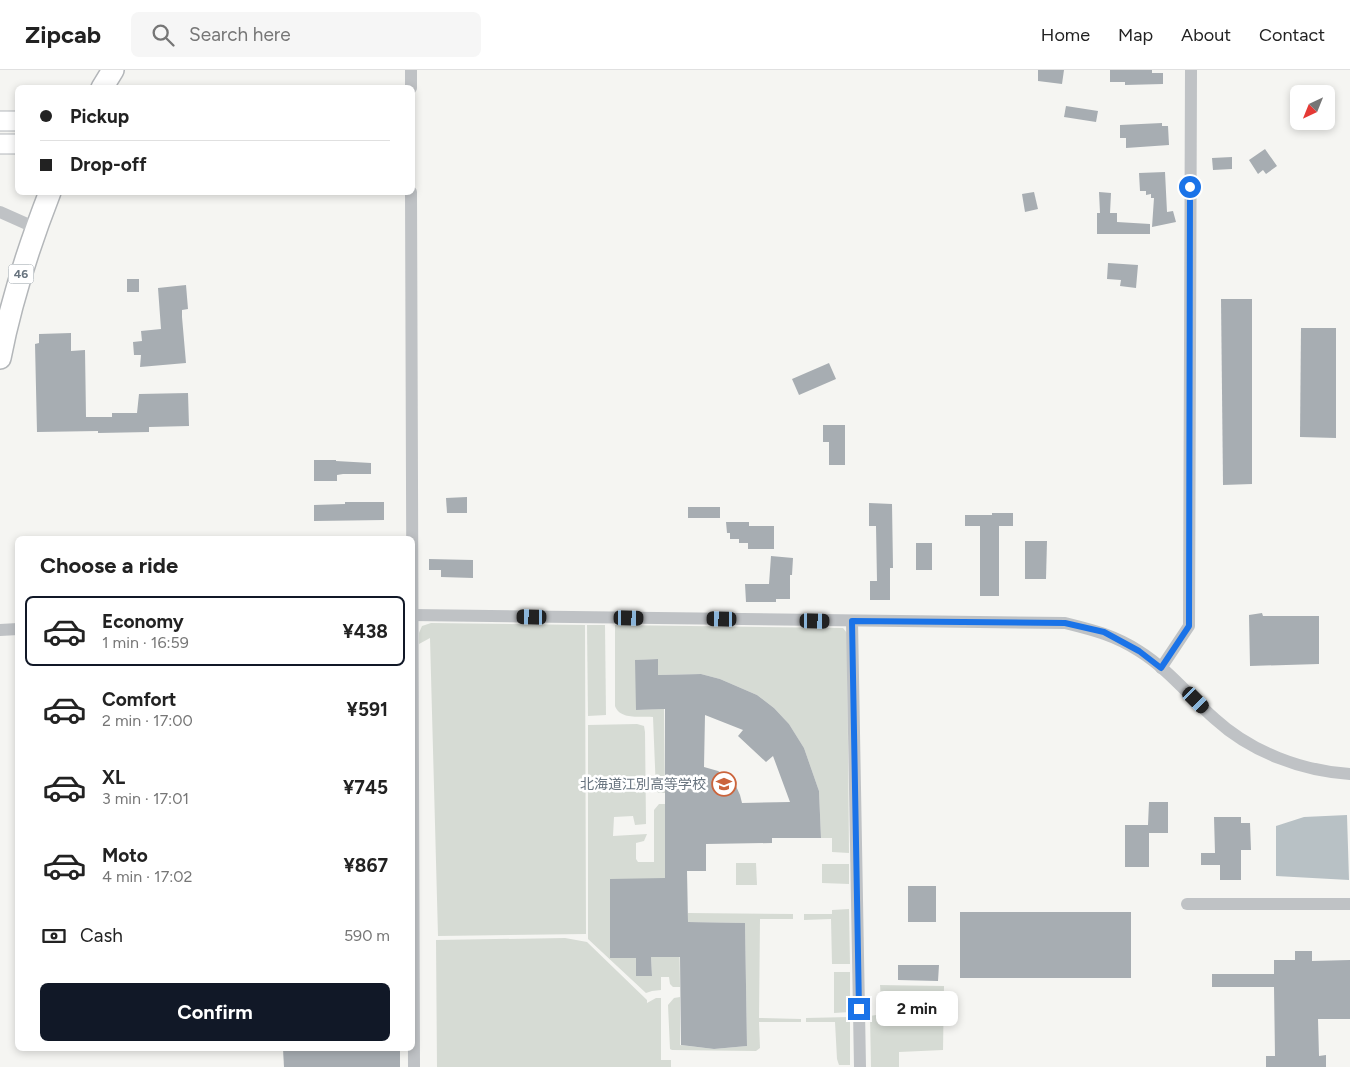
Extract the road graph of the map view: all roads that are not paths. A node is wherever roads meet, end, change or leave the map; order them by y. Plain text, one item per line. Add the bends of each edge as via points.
1 (113, 70) edge
2 (410, 70) edge
3 (1191, 70) edge
4 (104, 85) edge
5 (411, 85) edge
6 (0, 121) edge
7 (15, 121) edge
8 (0, 144) edge
9 (15, 144) edge
10 (49, 195) edge
11 (411, 195) edge
12 (0, 212) edge
13 (36, 228) junction
14 (0, 358) edge
15 (413, 536) edge
16 (415, 615) edge
17 (852, 621) junction
18 (15, 629) edge
19 (0, 630) edge
20 (1161, 668) junction
21 (1350, 774) edge
22 (1187, 904) dead end
23 (1350, 904) edge
24 (414, 1051) edge
25 (414, 1067) edge
26 (860, 1067) edge

1 - 4 main road
2 - 5 street
3 - 20 street via 1189,626
6 - 7 main road
8 - 9 main road
10 - 13 main road, 46
11 - 15 street
12 - 13 street
13 - 14 main road, 46 via 8,317
16 - 17 street
17 - 20 street via 1065,623 1104,632 1139,651
17 - 26 street
18 - 19 street
20 - 21 street via 1236,736 1313,770
22 - 23 street
24 - 25 street

